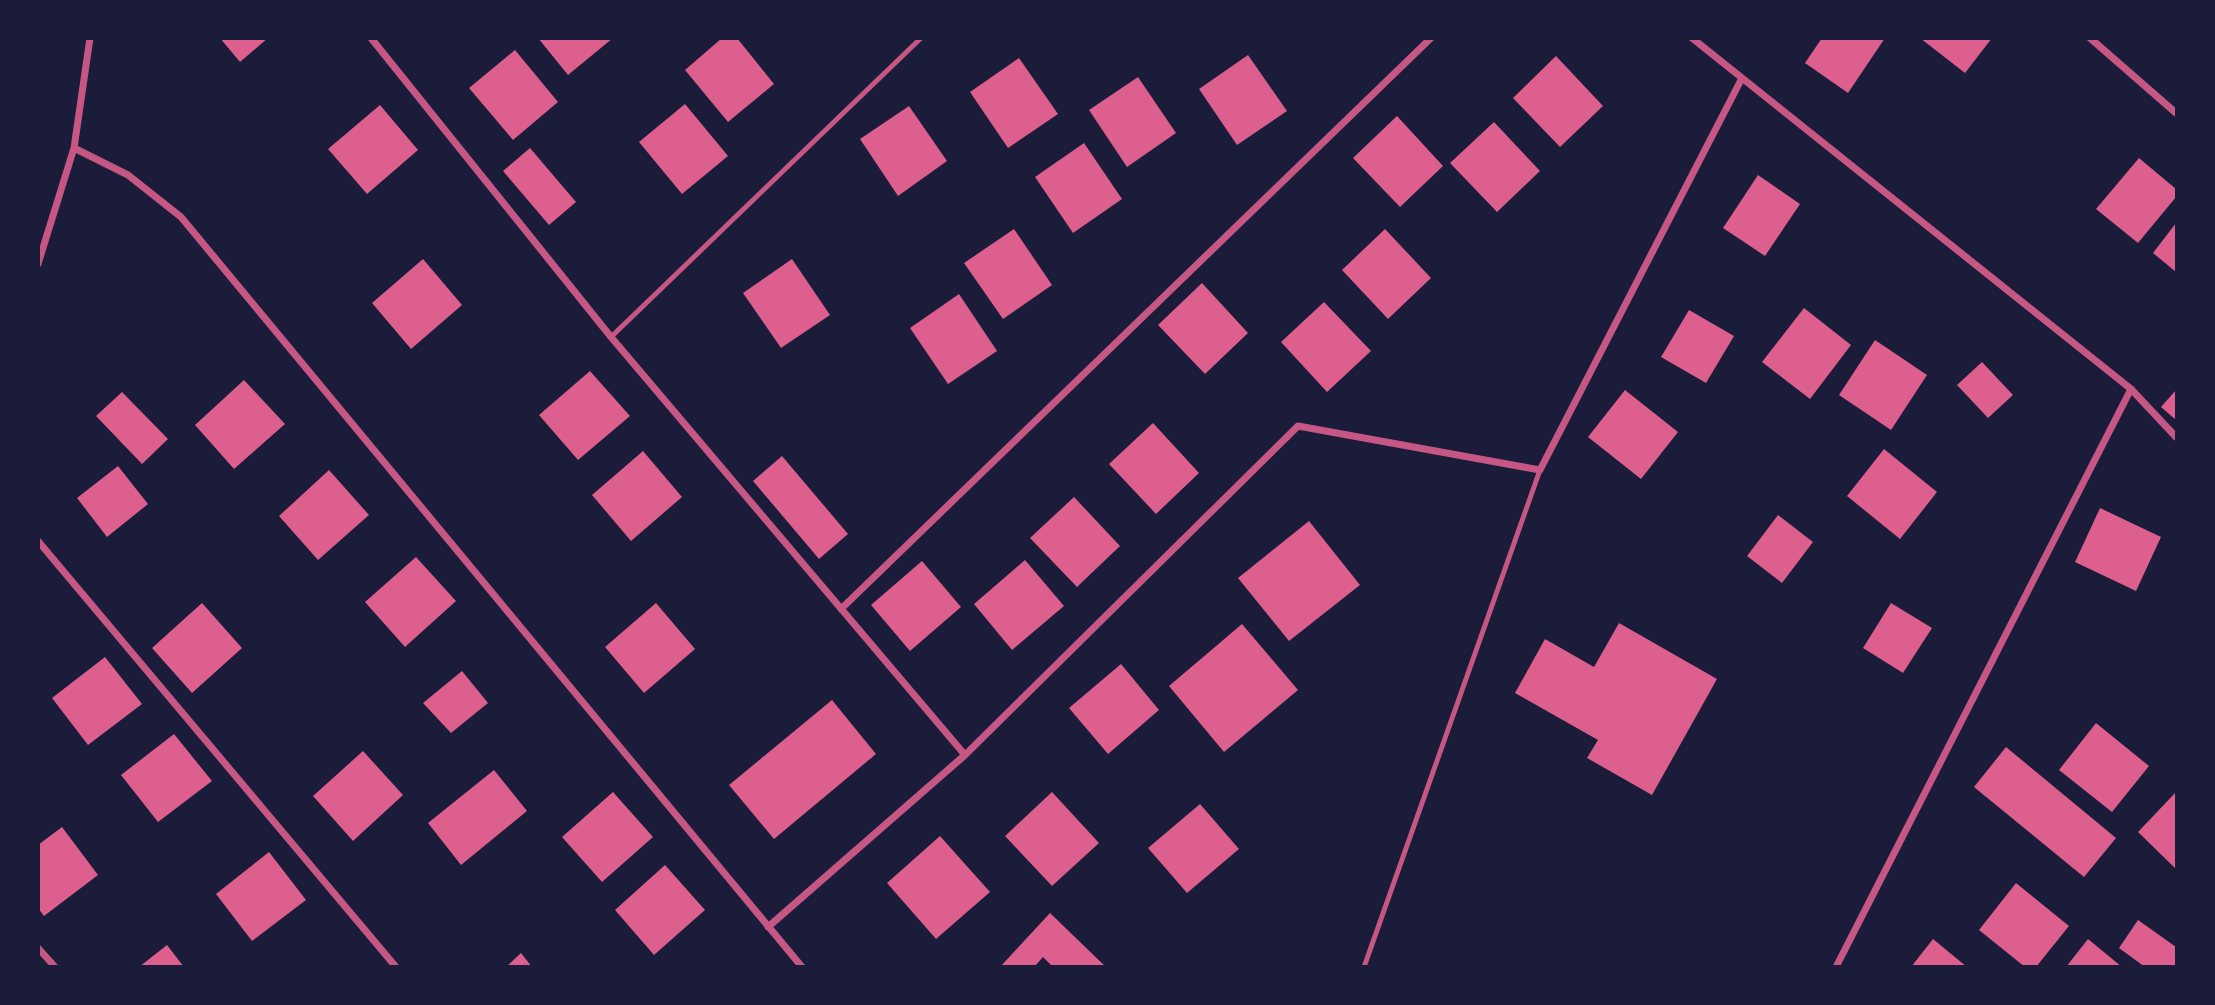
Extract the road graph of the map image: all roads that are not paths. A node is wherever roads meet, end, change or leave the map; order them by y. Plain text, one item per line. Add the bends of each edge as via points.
1 (90, 38) edge
2 (371, 38) edge
3 (921, 38) edge
4 (1431, 38) edge
5 (1692, 38) edge
6 (2090, 38) edge
7 (1742, 78) junction
8 (2176, 113) edge
9 (74, 148) junction
10 (38, 264) edge
11 (611, 337) junction
12 (2131, 389) junction
13 (2176, 437) edge
14 (1540, 470) junction
15 (38, 541) edge
16 (841, 609) junction
17 (965, 755) junction
18 (768, 927) junction
19 (38, 948) edge
20 (55, 967) edge
21 (396, 967) edge
22 (802, 967) edge
23 (1364, 967) edge
24 (1836, 967) edge

1 - 9 street
2 - 11 street
3 - 11 lane
4 - 16 street
5 - 7 street
6 - 8 street
7 - 12 street
7 - 14 street
9 - 10 street
9 - 18 street via 128,175 181,217
11 - 16 street
12 - 13 street
12 - 24 street
14 - 17 street via 1298,426
14 - 23 lane
15 - 21 street
16 - 17 street
17 - 18 street
18 - 22 street
19 - 20 street

